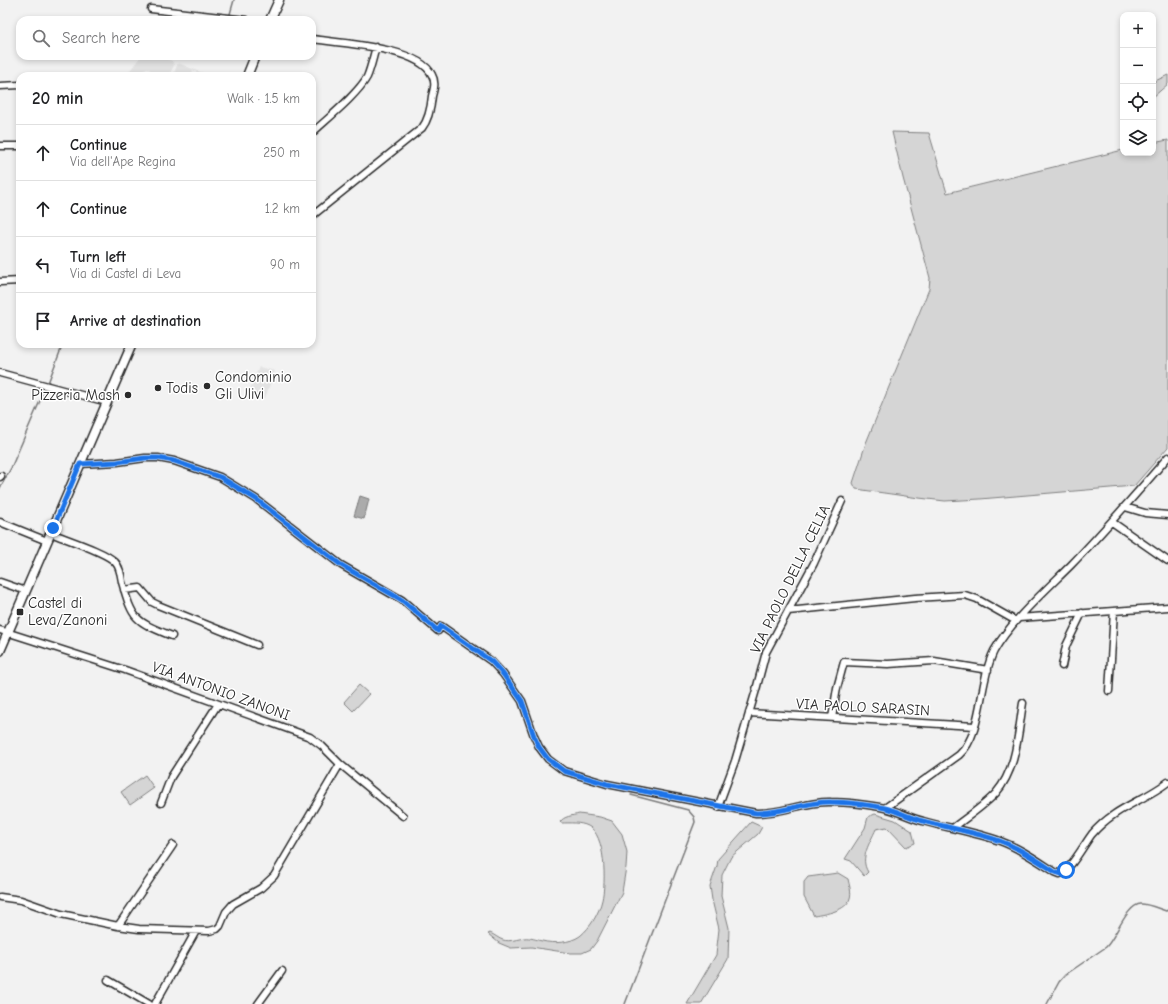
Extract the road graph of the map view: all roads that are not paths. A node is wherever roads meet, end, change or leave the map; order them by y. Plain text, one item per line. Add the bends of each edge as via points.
1 (279, 0) edge
2 (151, 10) dead end
3 (208, 16) edge
4 (272, 16) edge
5 (316, 40) edge
6 (376, 47) junction
7 (253, 60) edge
8 (249, 72) edge
9 (16, 85) edge
10 (0, 86) edge
11 (316, 129) edge
12 (0, 146) edge
13 (16, 146) edge
14 (316, 213) edge
15 (16, 281) edge
16 (0, 282) edge
17 (130, 348) edge
18 (0, 373) edge
19 (107, 402) junction
20 (1168, 457) edge
21 (80, 464) junction
22 (842, 501) dead end
23 (1125, 507) junction
24 (1168, 515) edge
25 (0, 522) edge
26 (1112, 522) junction
27 (49, 537) junction
28 (1168, 561) edge
29 (0, 582) edge
30 (26, 590) junction
31 (124, 590) junction
32 (1168, 607) edge
33 (788, 611) junction
34 (1114, 611) junction
35 (1082, 613) junction
36 (1018, 620) junction
37 (4, 631) edge
38 (172, 636) dead end
39 (257, 645) dead end
40 (0, 651) edge
41 (1062, 666) dead end
42 (988, 670) junction
43 (1109, 691) dead end
44 (1023, 703) dead end
45 (218, 704) junction
46 (749, 714) junction
47 (832, 718) junction
48 (975, 726) junction
49 (340, 764) junction
50 (1168, 782) edge
51 (161, 803) dead end
52 (718, 807) junction
53 (885, 808) junction
54 (403, 816) dead end
55 (953, 828) junction
56 (173, 845) dead end
57 (0, 897) edge
58 (118, 926) junction
59 (196, 931) junction
60 (282, 971) dead end
61 (108, 980) dead end
62 (149, 1004) edge
63 (155, 1004) edge
64 (258, 1004) edge

1 - 4 street
2 - 3 street
5 - 6 street
6 - 11 street via 363,82
6 - 14 street via 406,56 430,72 434,86 427,119 419,131
7 - 8 street
9 - 10 street
12 - 13 street
15 - 16 street
17 - 19 street
18 - 19 street
19 - 21 street
20 - 23 street
21 - 27 street
21 - 52 street via 158,458 174,461 227,481 256,499 341,565 402,600 438,631 441,626 491,661 522,701 539,747 556,766 607,784
22 - 33 street, VIA PAOLO DELLA CELIA via 814,563
23 - 24 street via 1145,513
23 - 26 street
25 - 27 street
26 - 28 street
26 - 36 street
27 - 30 street
27 - 31 street via 93,550 112,560 118,566
29 - 30 street
30 - 37 street
31 - 38 street via 131,609 140,621
31 - 39 street via 140,588 158,606
32 - 34 street
33 - 36 street via 965,595
33 - 46 street, VIA PAOLO DELLA CELIA via 766,652
34 - 35 street
34 - 43 street
35 - 36 street
35 - 41 street via 1066,646
36 - 42 street via 996,648
37 - 40 street
37 - 45 street, VIA ANTONIO ZANONI via 125,670
42 - 47 street via 934,661 888,664 844,662
42 - 48 street
44 - 55 street via 1006,779 987,802
45 - 49 street, VIA ANTONIO ZANONI via 310,737
45 - 51 street via 169,781
46 - 47 street, VIA PAOLO SARASIN
46 - 52 street, VIA PAOLO DELLA CELIA
47 - 48 street, VIA PAOLO SARASIN
48 - 53 street via 961,754
49 - 54 street, VIA ANTONIO ZANONI
49 - 59 street via 271,879 261,888 233,904 217,929
50 - 55 street via 1111,816 1093,833 1061,874 1001,841
52 - 53 street via 760,814 825,802
53 - 55 street via 922,821
56 - 58 street
57 - 58 street via 21,900 61,914
58 - 59 street
59 - 63 street
60 - 64 street
61 - 62 street

